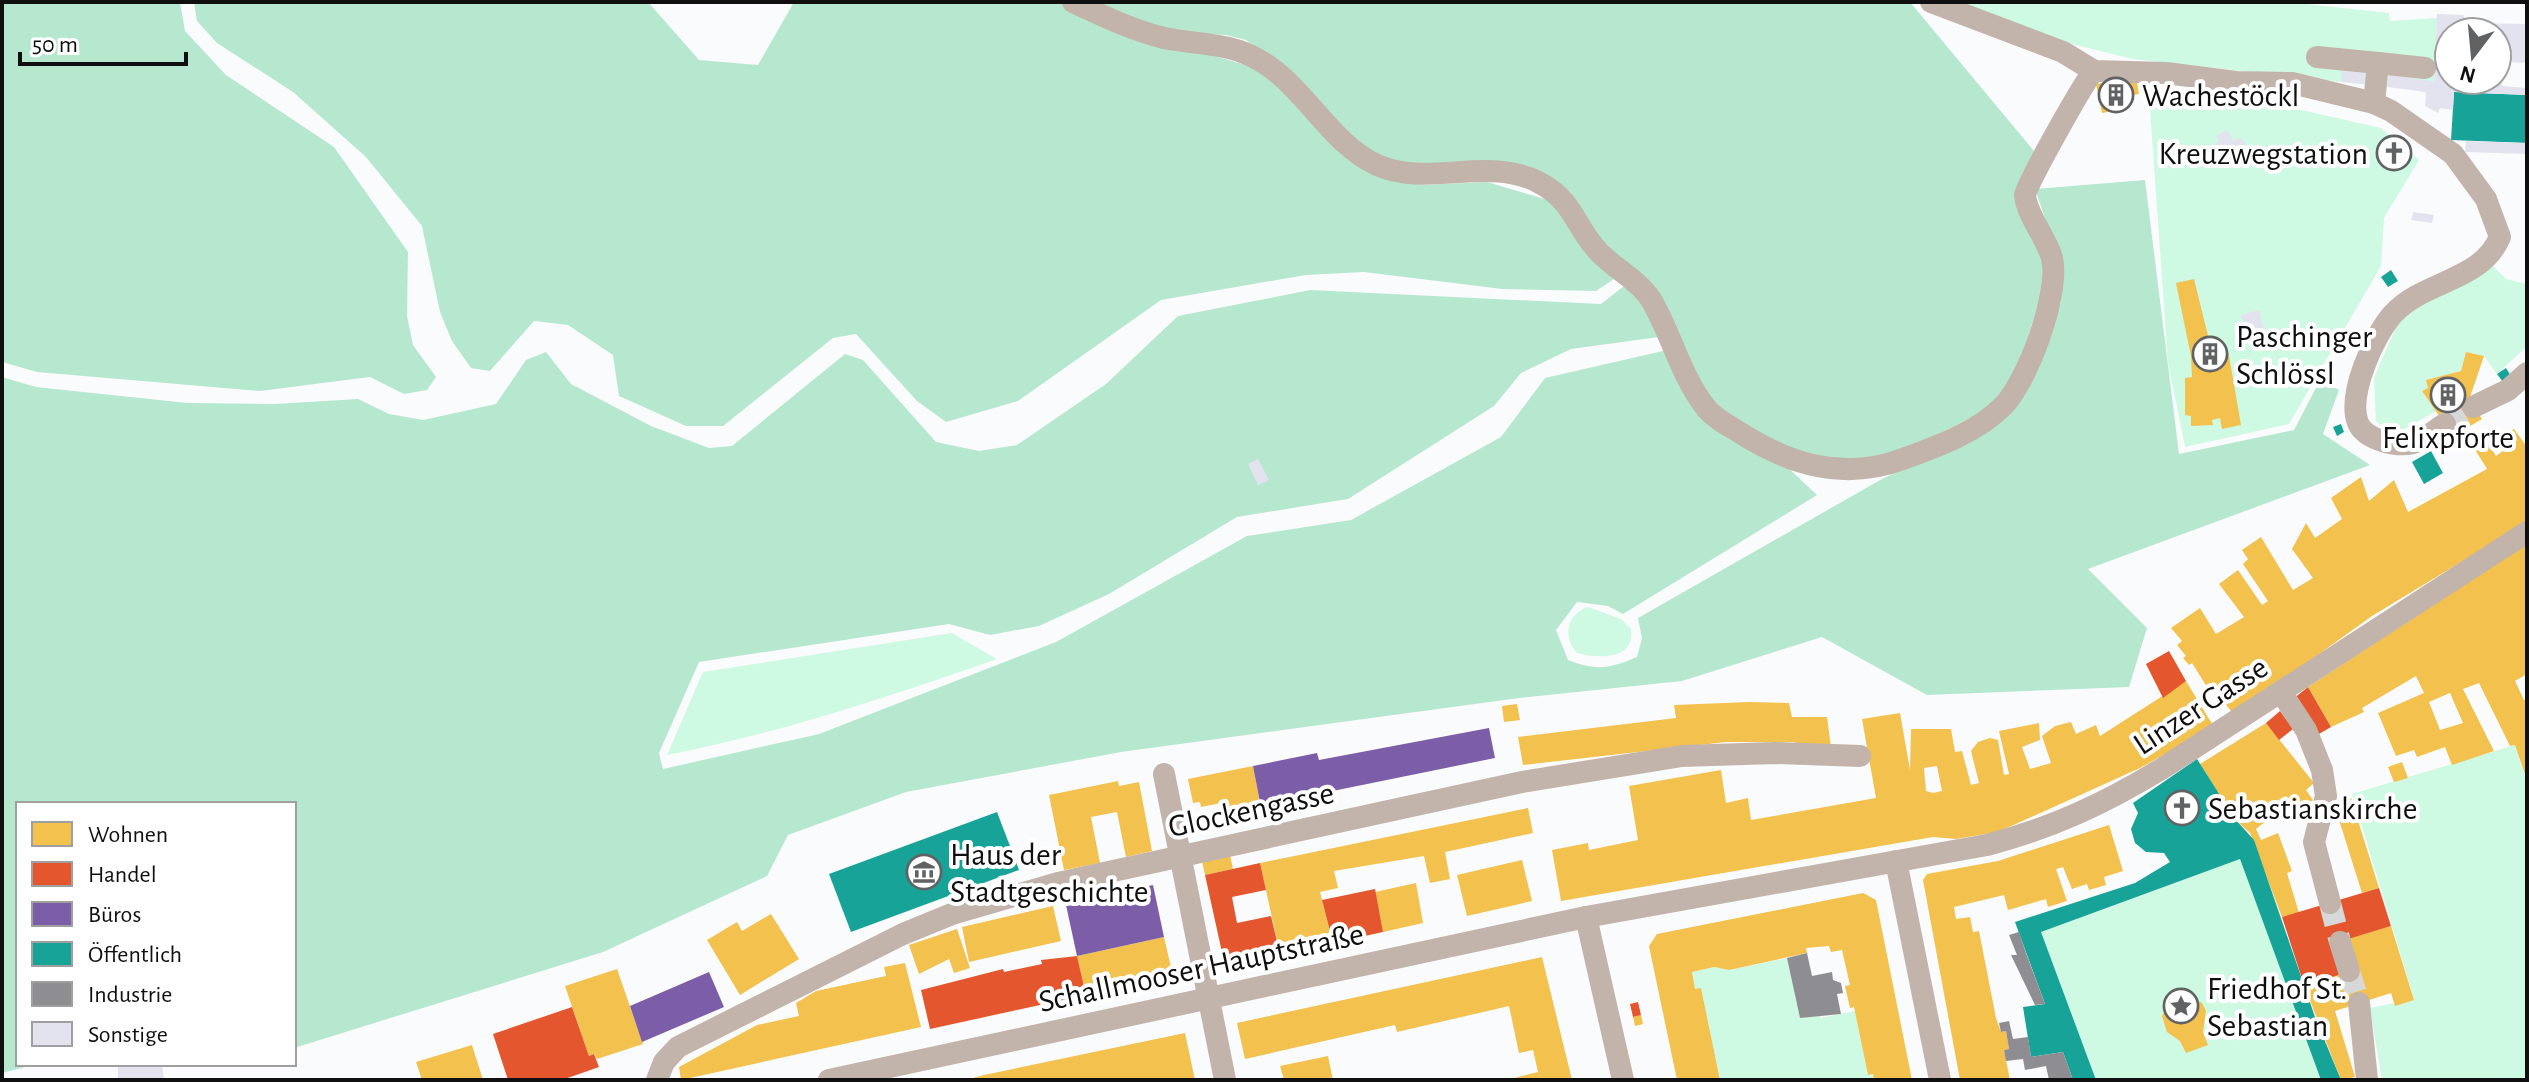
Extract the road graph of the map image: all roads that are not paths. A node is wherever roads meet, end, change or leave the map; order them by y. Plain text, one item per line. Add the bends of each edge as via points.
1 (1073, 2) edge
2 (1931, 2) edge
3 (2317, 57) dead end
4 (2378, 63) junction
5 (2425, 68) dead end
6 (2094, 71) junction
7 (2374, 103) junction
8 (2527, 373) edge
9 (2473, 407) tunnel mouth
10 (2445, 424) tunnel mouth
11 (2527, 532) edge
12 (2281, 692) junction
13 (1860, 756) dead end
14 (1164, 774) dead end
15 (1180, 857) junction
16 (1884, 858) junction
17 (2330, 903) tunnel mouth
18 (1586, 917) junction
19 (2340, 942) tunnel mouth
20 (2349, 971) tunnel mouth
21 (1207, 997) junction
22 (2359, 1003) tunnel mouth
23 (896, 1073) edge
24 (657, 1080) edge
25 (829, 1080) edge
26 (1225, 1080) edge
27 (1623, 1080) edge
28 (1940, 1080) edge
29 (2367, 1080) edge

1 - 6 street via 1127,27 1247,53 1287,77 1355,152 1378,165 1419,174 1485,169 1538,181 1574,210 1596,250 1653,301 1669,341 1716,418 1785,458 1815,468 1885,466 1936,447 1987,419 2016,390 2050,298 2053,265 2025,195 2027,183 2085,78
2 - 6 street via 2063,52
3 - 4 street
4 - 5 street
4 - 7 street
6 - 7 street via 2292,83
7 - 10 street via 2453,154 2486,199 2499,229 2495,250 2478,267 2393,314 2375,337 2361,379 2359,425 2376,438 2411,444
8 - 9 street via 2508,390
11 - 12 street, Linzer Gasse
12 - 16 street, Linzer Gasse via 2163,768 2074,817 1987,845
12 - 17 street via 2306,730 2322,770 2326,796 2314,842
13 - 15 street, Glockengasse via 1682,756 1522,782
14 - 15 street
15 - 21 street
15 - 24 street, Glockengasse via 1058,883 903,934 678,1047
16 - 18 street, Linzer Gasse
16 - 28 street
18 - 21 street, Schallmooser Hauptstraße
18 - 27 street
19 - 20 street
21 - 23 street, Schallmooser Hauptstraße
21 - 26 street
22 - 29 street
23 - 25 street, Schallmooser Hauptstraße

